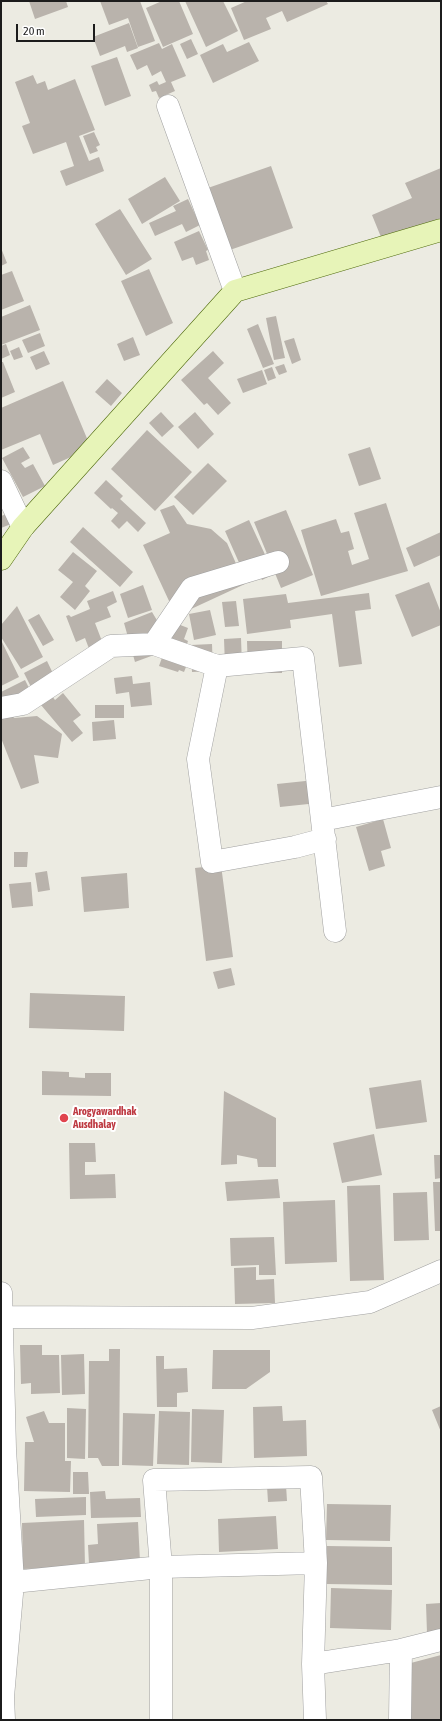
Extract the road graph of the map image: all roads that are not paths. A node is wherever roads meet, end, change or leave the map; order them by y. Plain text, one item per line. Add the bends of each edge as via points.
1 (171, 114) dead end
2 (441, 230) edge
3 (235, 291) junction
4 (1, 481) edge
5 (23, 527) junction
6 (1, 559) edge
7 (278, 562) dead end
8 (154, 644) junction
9 (217, 666) junction
10 (1, 708) edge
11 (441, 797) edge
12 (324, 830) junction
13 (335, 930) dead end
14 (441, 1271) edge
15 (1, 1293) edge
16 (2, 1317) junction
17 (3, 1449) edge
18 (316, 1563) junction
19 (161, 1567) junction
20 (13, 1582) junction
21 (441, 1640) edge
22 (401, 1650) junction
23 (313, 1664) junction
24 (2, 1698) edge
25 (4, 1720) edge
26 (161, 1720) edge
27 (314, 1720) edge
28 (400, 1720) edge

1 - 3 street
2 - 3 street
3 - 5 street
4 - 5 street
5 - 6 street
7 - 8 street via 192,588
8 - 9 street
8 - 10 street via 111,646 23,704
9 - 12 street via 303,658
9 - 12 street via 198,759 212,862 296,847
11 - 12 street
12 - 13 street
14 - 16 street via 370,1302 252,1318
15 - 16 street
16 - 17 street
17 - 20 street
18 - 19 street
18 - 19 street via 311,1477 154,1480
18 - 23 street
19 - 20 street
19 - 26 street
20 - 24 street
21 - 22 street
22 - 23 street
22 - 28 street
23 - 27 street
24 - 25 street

